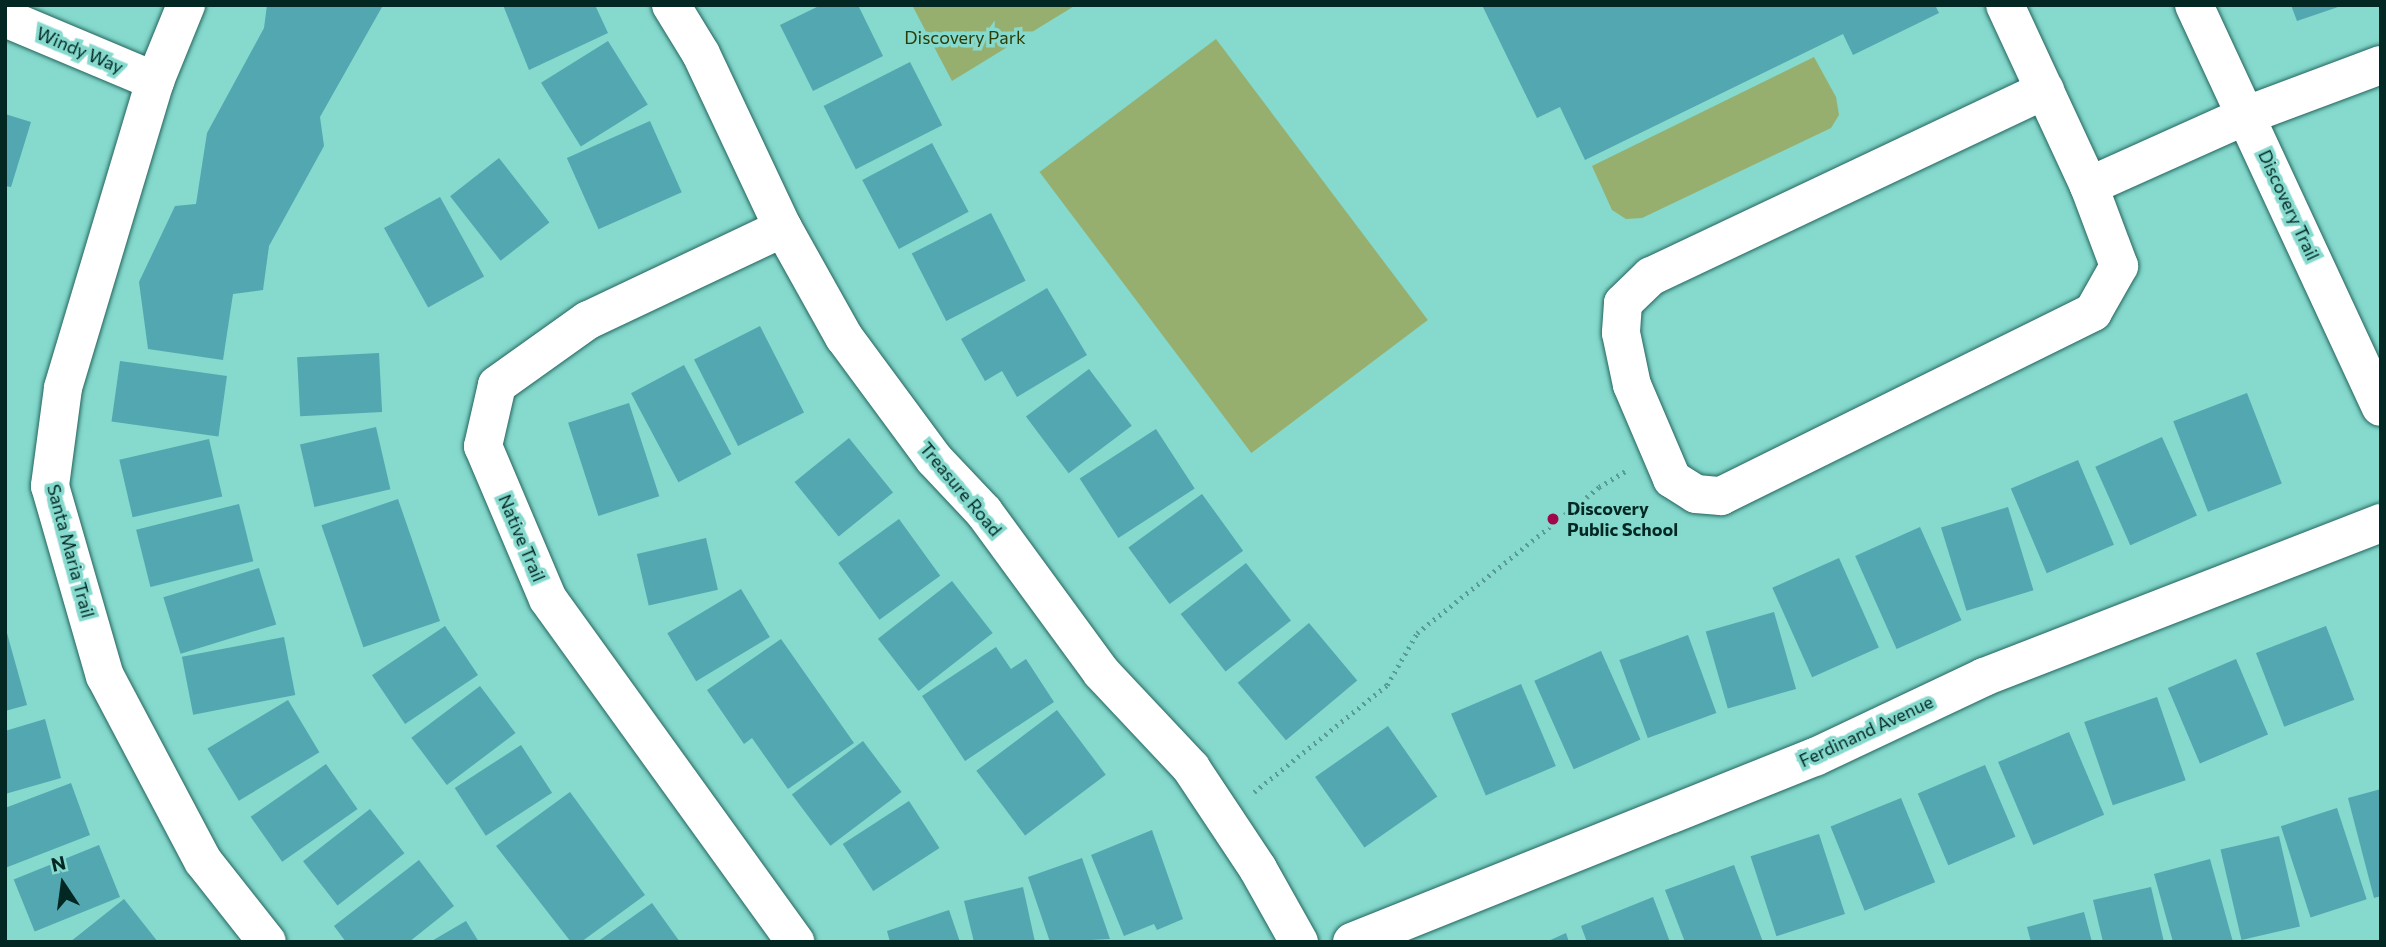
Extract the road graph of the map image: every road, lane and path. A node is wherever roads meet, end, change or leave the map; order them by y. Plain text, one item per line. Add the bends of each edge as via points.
1 (187, 5) edge
2 (671, 5) edge
3 (2005, 5) edge
4 (2194, 5) edge
5 (5, 18) edge
6 (2381, 65) edge
7 (155, 81) junction
8 (2045, 90) junction
9 (2247, 116) junction
10 (2089, 186) junction
11 (783, 228) junction
12 (2381, 407) edge
13 (1659, 451) junction
14 (2381, 523) edge
15 (1224, 817) junction
16 (267, 942) edge
17 (795, 942) edge
18 (1298, 942) edge
19 (1352, 942) edge

1 - 7 street, Santa Maria Trail
2 - 11 street, Treasure Road via 701,54
3 - 8 street
4 - 9 street, Discovery Trail
5 - 7 street, Windy Way
6 - 9 street
7 - 16 street, Santa Maria Trail via 63,387 50,486 105,676 203,861
8 - 10 street
8 - 13 street via 1651,276 1623,303 1621,333 1632,385
9 - 10 street
9 - 12 street, Discovery Trail
10 - 13 street via 2119,266 2093,312 1721,496 1696,494 1671,479
11 - 15 street, Treasure Road via 844,337 891,404 984,512 1101,672 1191,768
11 - 17 street, Native Trail via 588,320 498,385 483,446 548,599
13 - 15 path via 1598,487 1417,633 1387,685
14 - 19 street, Ferdinand Avenue via 1984,677 1815,757
15 - 18 street, Treasure Road

